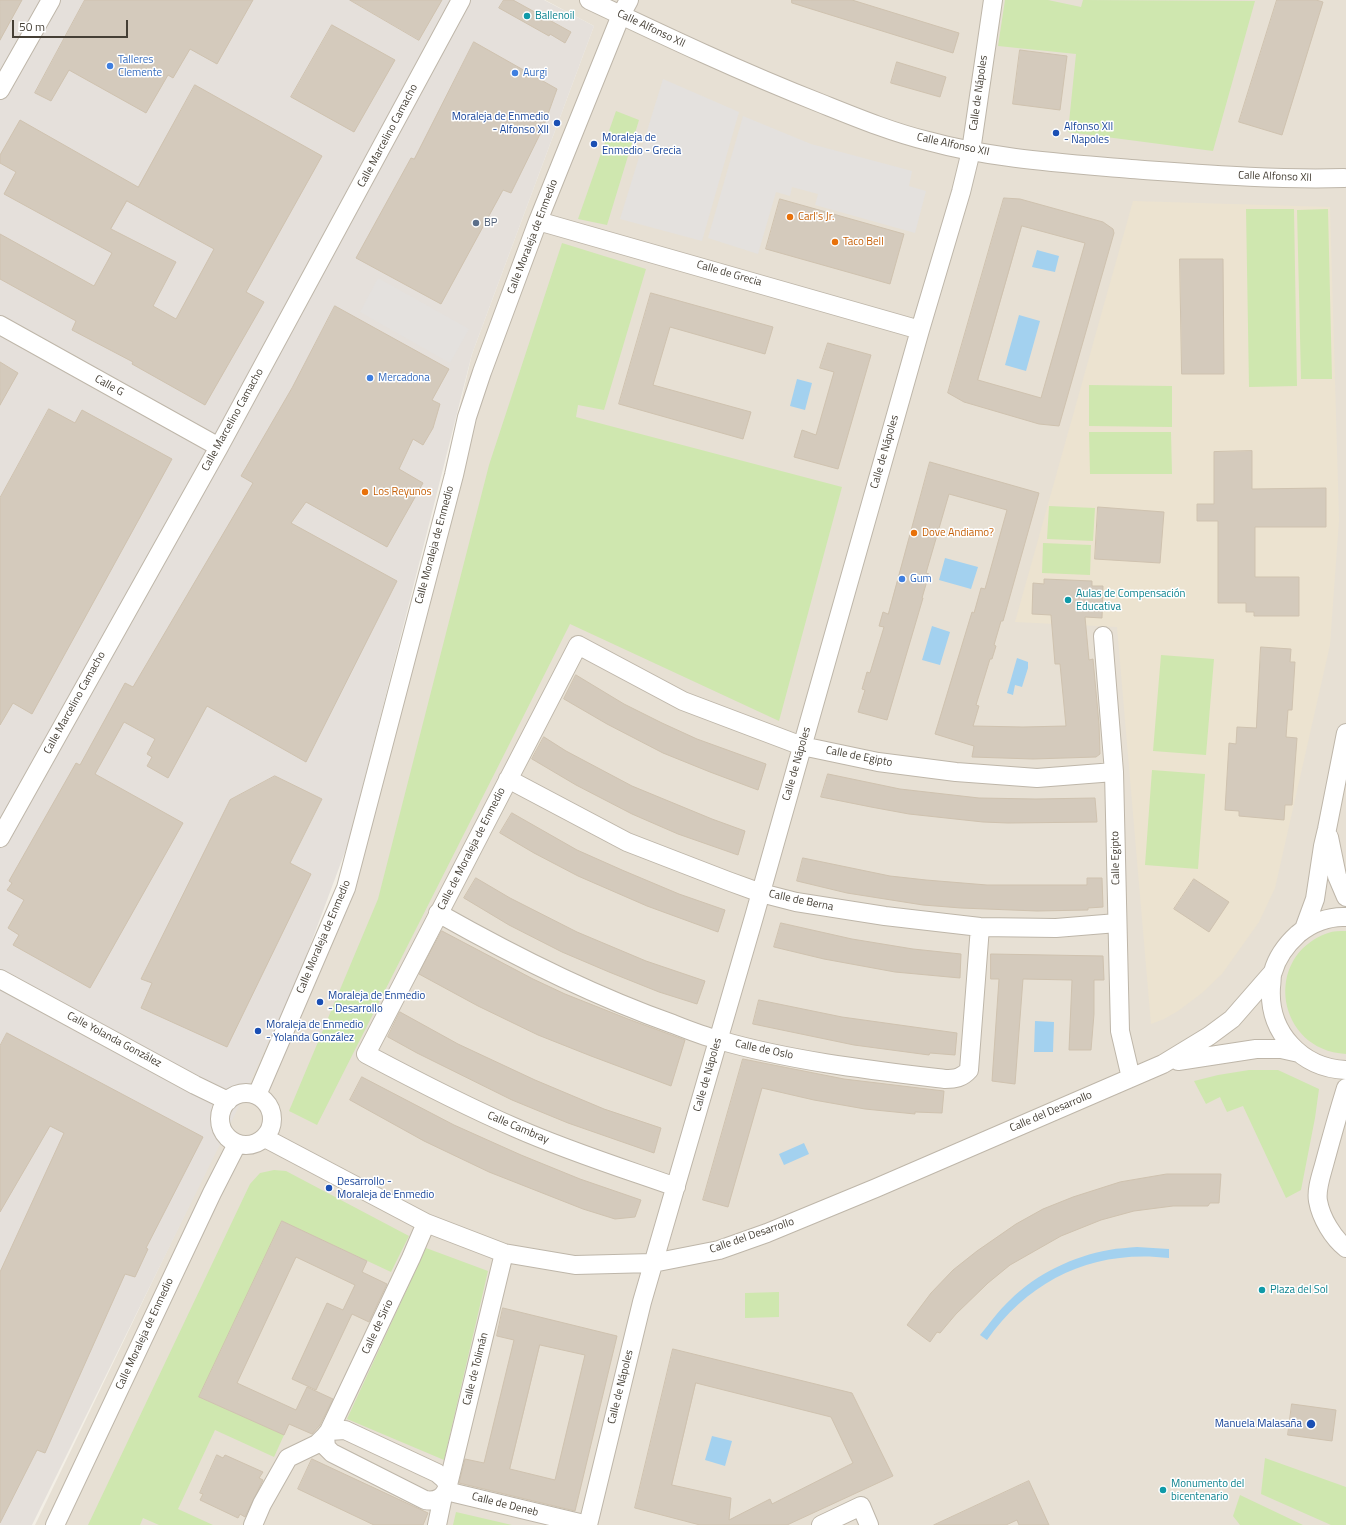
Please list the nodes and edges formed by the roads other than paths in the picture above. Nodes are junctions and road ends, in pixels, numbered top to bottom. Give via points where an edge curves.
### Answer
1 (51, 0) edge
2 (461, 0) edge
3 (589, 0) edge
4 (993, 0) edge
5 (625, 8) edge
6 (0, 90) edge
7 (971, 152) junction
8 (1345, 178) edge
9 (538, 221) junction
10 (0, 325) edge
11 (920, 330) junction
12 (219, 447) junction
13 (1103, 636) dead end
14 (578, 645) joint
15 (1346, 733) edge
16 (802, 746) junction
17 (1114, 772) junction
18 (508, 779) junction
19 (1327, 829) junction
20 (0, 838) edge
21 (761, 893) junction
22 (1346, 897) edge
23 (438, 913) junction
24 (1346, 917) edge
25 (1117, 923) junction
26 (980, 927) junction
27 (1304, 929) junction
28 (1272, 972) junction
29 (0, 979) edge
30 (718, 1040) junction
31 (1299, 1053) junction
32 (366, 1054) joint
33 (1163, 1064) junction
34 (1346, 1070) edge
35 (1131, 1078) junction
36 (1346, 1088) edge
37 (257, 1095) junction
38 (228, 1101) junction
39 (265, 1138) junction
40 (237, 1144) junction
41 (676, 1186) junction
42 (426, 1223) junction
43 (1346, 1248) edge
44 (504, 1253) junction
45 (653, 1263) junction
46 (327, 1433) junction
47 (446, 1491) junction
48 (55, 1525) edge
49 (253, 1525) edge
50 (437, 1525) edge
51 (588, 1525) edge
52 (821, 1525) edge
53 (870, 1525) edge

1 - 6 street
2 - 12 street, Calle Marcelino Camacho
3 - 5 street, Calle Alfonso XII
4 - 7 street, Calle de Nápoles
5 - 7 street, Calle Alfonso XII via 669,38 794,93 859,119 926,141
5 - 9 street, Calle Moraleja de Enmedio
7 - 8 street, Calle Alfonso XII via 1094,166 1212,175
7 - 11 street, Calle de Nápoles
9 - 11 street, Calle de Grecia
9 - 37 street, Calle Moraleja de Enmedio via 467,417 346,888
10 - 12 street, Calle G
11 - 16 street, Calle de Nápoles
12 - 20 street, Calle Marcelino Camacho
13 - 17 street, Calle Egipto
14 - 16 street, Calle de Egipto via 683,701
14 - 18 street, Calle de Moraleja de Enmedio
15 - 19 street
16 - 17 street, Calle de Egipto via 878,762 956,772 1037,778
16 - 21 street, Calle de Nápoles
17 - 25 street, Calle Egipto
18 - 21 street, Calle de Berna via 627,842
18 - 23 street, Calle de Moraleja de Enmedio
19 - 22 street via 1337,876
19 - 27 street via 1315,899
21 - 26 street, Calle de Berna via 796,902 884,916
21 - 30 street, Calle de Nápoles
23 - 30 street, Calle de Oslo via 503,950 570,982 639,1012
23 - 32 street, Calle de Moraleja de Enmedio
24 - 27 street via 1321,921
25 - 26 street, Calle de Berna via 1056,928
25 - 35 street, Calle Egipto via 1120,1031
26 - 30 street, Calle de Oslo via 970,1063 969,1070 964,1076 945,1079 848,1066
27 - 28 street via 1289,943
28 - 31 street via 1270,999 1275,1020 1284,1038
28 - 33 street, Calle del Desarrollo via 1232,1019
29 - 38 street, Calle Yolanda González
30 - 41 street, Calle de Nápoles
31 - 33 street, Calle del Desarrollo via 1256,1048
31 - 34 street via 1324,1066
32 - 41 street, Calle Cambray via 517,1129
33 - 35 street, Calle del Desarrollo
35 - 45 street, Calle del Desarrollo via 767,1233 719,1250
36 - 43 street via 1319,1182 1318,1201 1324,1220 1338,1243
37 - 38 street via 244,1093
37 - 39 street via 271,1109 273,1119 271,1129
38 - 40 street via 222,1110 222,1130
39 - 40 street via 252,1145
39 - 42 street, Calle del Desarrollo
40 - 48 street, Calle Moraleja de Enmedio
41 - 45 street, Calle de Nápoles
42 - 44 street, Calle del Desarrollo
42 - 46 street, Calle de Sirio
44 - 45 street, Calle del Desarrollo via 575,1265
44 - 47 street, Calle de Tolimán
45 - 51 street, Calle de Nápoles
46 - 47 street via 345,1430 437,1473 444,1479
46 - 47 street via 326,1447 332,1453 425,1500 432,1501
46 - 49 street, Calle de Sirio via 317,1444 288,1458
47 - 50 street, Calle de Tolimán
47 - 51 street, Calle de Deneb
52 - 53 street via 861,1506

